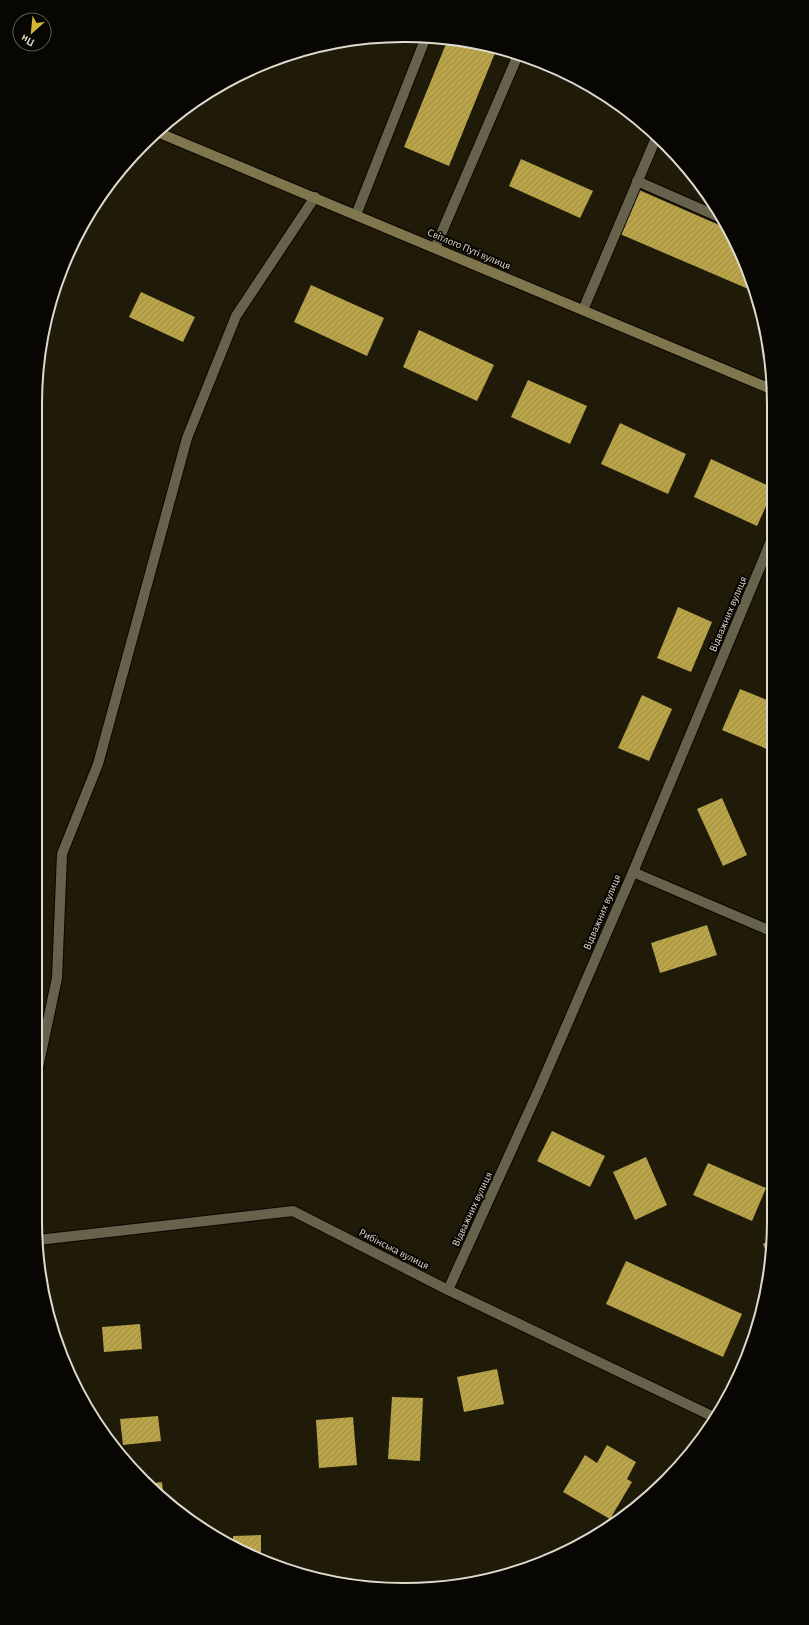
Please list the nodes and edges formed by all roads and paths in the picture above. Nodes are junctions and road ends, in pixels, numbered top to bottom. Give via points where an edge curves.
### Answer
1 (424, 43) edge
2 (516, 59) edge
3 (163, 134) edge
4 (654, 142) edge
5 (637, 181) junction
6 (315, 198) junction
7 (713, 214) edge
8 (356, 215) junction
9 (435, 248) junction
10 (583, 310) junction
11 (766, 387) edge
12 (767, 553) edge
13 (633, 872) junction
14 (767, 929) edge
15 (42, 1049) edge
16 (43, 1239) edge
17 (448, 1290) junction
18 (710, 1415) edge

1 - 8 street
2 - 9 street
3 - 6 main road, Світлого Путі вулиця
4 - 5 street
5 - 7 street
5 - 10 street
6 - 8 main road, Світлого Путі вулиця
6 - 15 street via 236,316 187,438 98,764 62,854 57,978
8 - 9 main road, Світлого Путі вулиця
9 - 10 main road, Світлого Путі вулиця
10 - 11 main road, Світлого Путі вулиця
12 - 13 street, Відважних вулиця
13 - 14 street
13 - 17 street, Відважних вулиця
16 - 17 street, Рибінська вулиця via 293,1211
17 - 18 street, Рибінська вулиця

